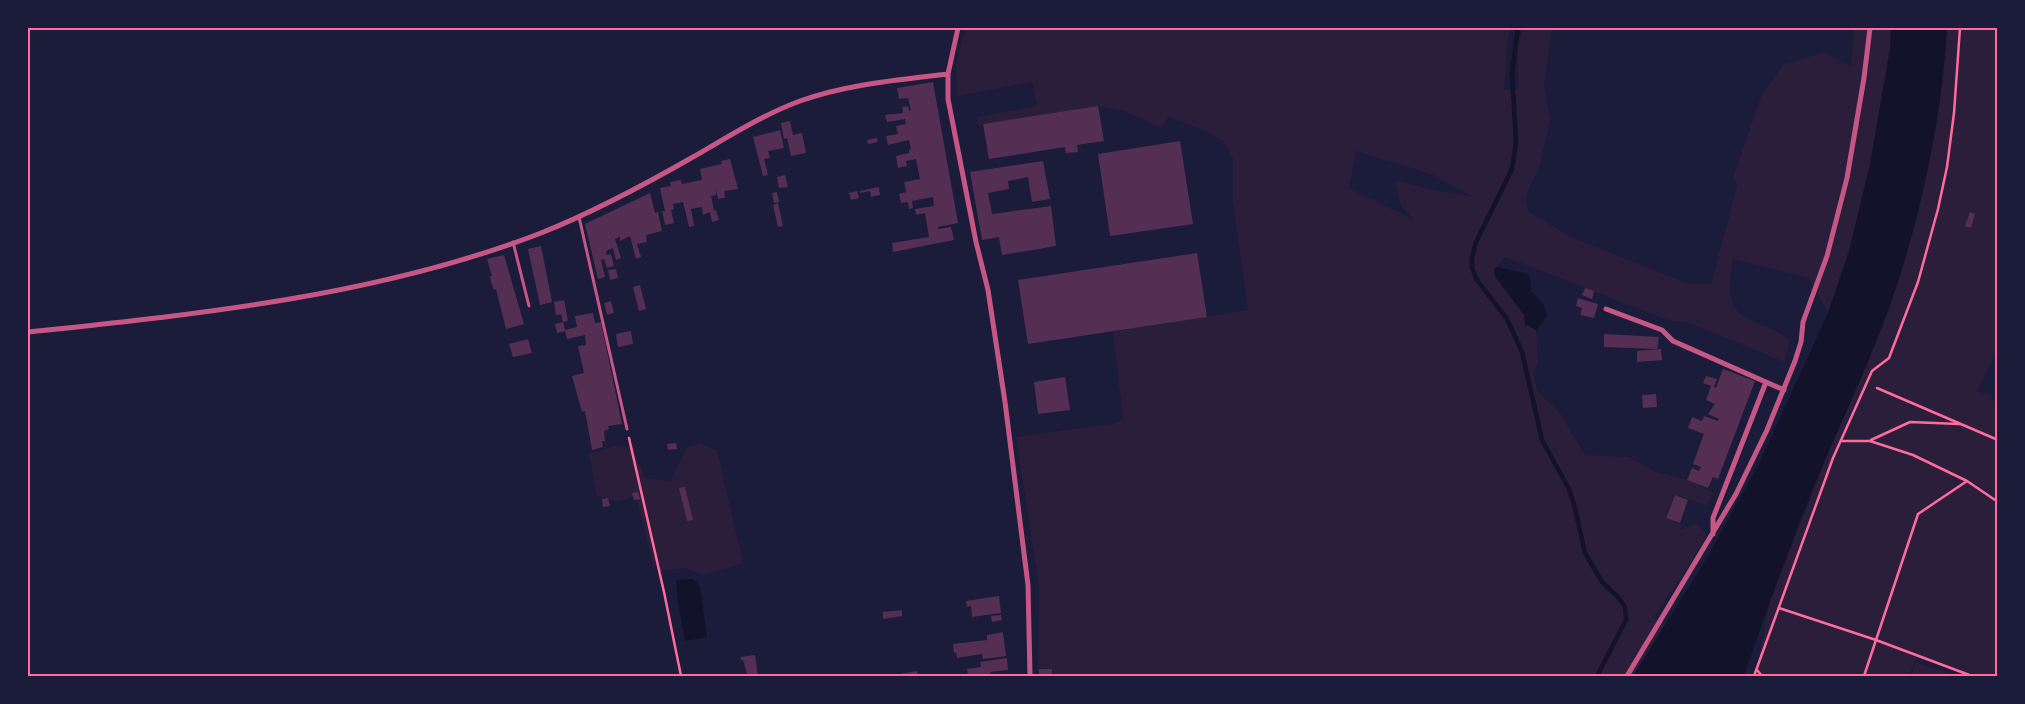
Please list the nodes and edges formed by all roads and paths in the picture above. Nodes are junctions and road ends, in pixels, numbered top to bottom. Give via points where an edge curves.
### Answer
1 (958, 28) edge
2 (1870, 28) edge
3 (1960, 28) edge
4 (948, 74) junction
5 (578, 216) junction
6 (513, 242) junction
7 (529, 306) dead end
8 (1606, 309) dead end
9 (28, 332) edge
10 (1766, 382) junction
11 (1877, 388) dead end
12 (1784, 390) junction
13 (1962, 424) junction
14 (627, 429) joint
15 (1998, 440) edge
16 (1841, 441) junction
17 (1870, 441) junction
18 (1967, 481) junction
19 (1998, 502) edge
20 (1713, 534) junction
21 (1779, 608) junction
22 (1876, 640) junction
23 (1757, 670) junction
24 (681, 676) edge
25 (1030, 676) edge
26 (1627, 676) edge
27 (1754, 676) edge
28 (1762, 676) edge
29 (1864, 676) edge
30 (1972, 676) edge

1 - 4 street
2 - 12 street via 1847,178 1827,256 1803,322 1801,342
3 - 16 path via 1954,113 1946,167 1918,282 1889,358 1872,371
4 - 5 street via 858,87 803,100 747,125 629,192
4 - 25 street via 948,99 988,290 1005,402 1028,585
5 - 6 street
5 - 14 lane
6 - 7 lane
6 - 9 street via 417,272 303,296 185,315
8 - 10 street via 1662,330 1673,341
10 - 12 street
10 - 20 street via 1713,518
11 - 13 path
12 - 20 street via 1736,494
13 - 15 path
13 - 17 path via 1910,422
14 - 24 path
16 - 17 path
16 - 21 path
17 - 18 path via 1913,455
18 - 19 path
18 - 22 path via 1918,514
20 - 26 street
21 - 22 path
21 - 23 path
22 - 29 path
22 - 30 path
23 - 27 path
23 - 28 path

